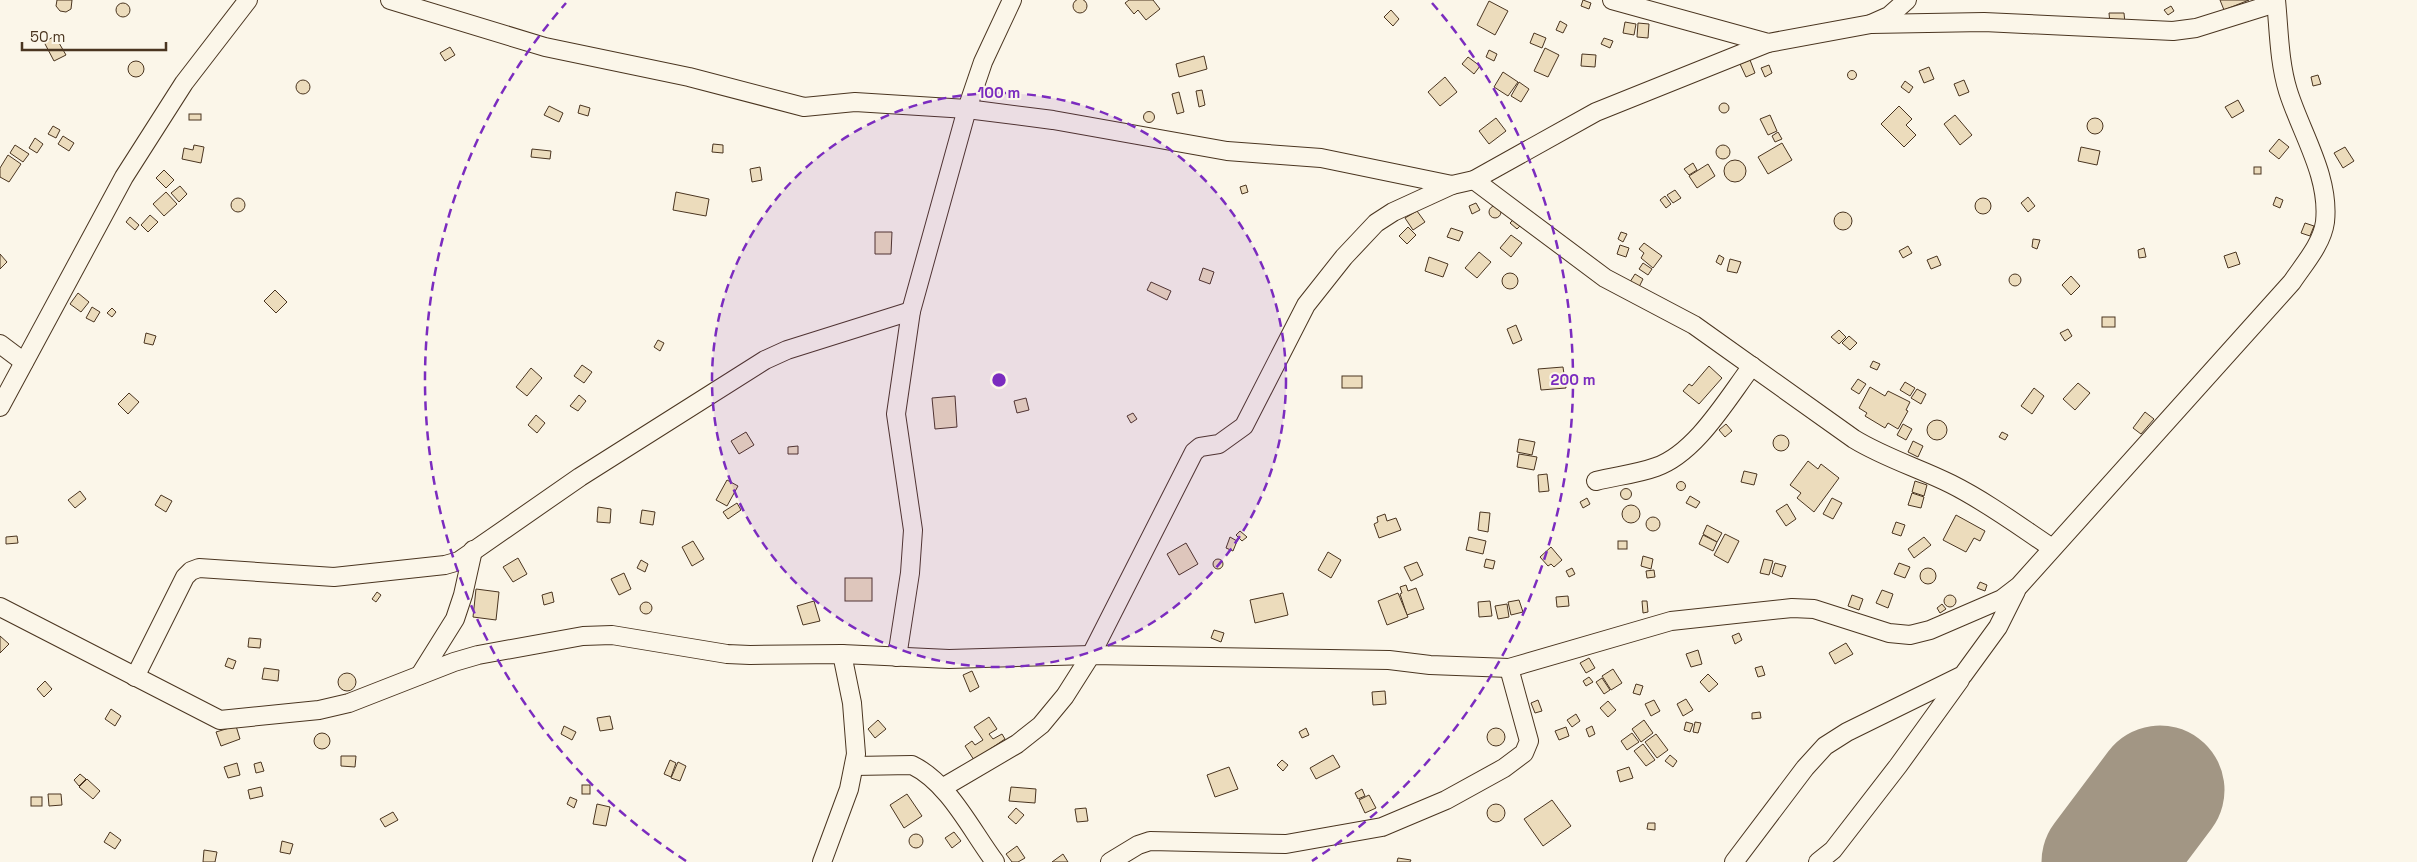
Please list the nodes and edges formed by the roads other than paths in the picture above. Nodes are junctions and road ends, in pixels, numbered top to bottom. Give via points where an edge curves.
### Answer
1 (248, 0) edge
2 (390, 0) edge
3 (1012, 0) edge
4 (1612, 0) edge
5 (1907, 0) edge
6 (2276, 2) edge
7 (1871, 24) junction
8 (1768, 44) junction
9 (967, 109) junction
10 (1474, 180) junction
11 (1452, 185) junction
12 (911, 311) junction
13 (0, 344) edge
14 (24, 362) junction
15 (1752, 366) junction
16 (0, 407) edge
17 (1596, 480) dead end
18 (2052, 548) junction
19 (473, 550) junction
20 (2019, 586) junction
21 (0, 606) edge
22 (842, 654) junction
23 (1091, 655) junction
24 (897, 657) junction
25 (1509, 668) junction
26 (420, 675) junction
27 (1963, 675) junction
28 (134, 677) junction
29 (854, 766) junction
30 (942, 788) junction
31 (822, 862) edge
32 (994, 862) edge
33 (1110, 862) edge
34 (1734, 862) edge
35 (1818, 862) edge

1 - 14 street via 192,70 129,170
2 - 9 street via 545,47 689,77 804,107 855,102
3 - 9 street
4 - 8 street
5 - 7 street via 1889,16
6 - 7 street via 2196,28 2173,32 1984,22
6 - 18 street via 2288,89 2320,174 2325,223 2313,250 2292,282
7 - 8 street
8 - 10 street via 1596,112
9 - 11 street via 1053,120 1227,151 1321,158
9 - 12 street
10 - 11 street
10 - 15 street via 1605,278 1694,325
11 - 23 street via 1393,212 1376,224 1344,257 1306,305 1244,426 1220,444 1200,447 1194,452
12 - 19 street via 765,360 580,477
12 - 24 street via 896,414 913,530
13 - 14 street
14 - 16 street
15 - 17 street via 1690,445 1676,457 1656,468
15 - 18 street via 1854,439 1977,498
18 - 20 street
19 - 26 street via 464,595 455,619
19 - 28 street via 459,561 445,565 362,576 199,568 185,577
20 - 25 street via 2002,599 1930,630 1910,635 1889,633 1814,609 1792,608 1671,621
20 - 27 street via 1998,627
21 - 28 street
22 - 24 street
22 - 26 street via 727,654 612,635 583,636 478,655
22 - 29 street via 852,703
23 - 24 street via 949,659
23 - 25 street via 1390,660
23 - 30 street via 1065,696 1041,725 1017,744
25 - 33 street via 1528,746 1504,768 1446,800 1382,827 1286,844 1150,841
26 - 28 street via 349,704 220,720
27 - 34 street via 1825,746
27 - 35 street via 1833,850
29 - 30 street via 912,765
29 - 31 street via 850,789
30 - 32 street

